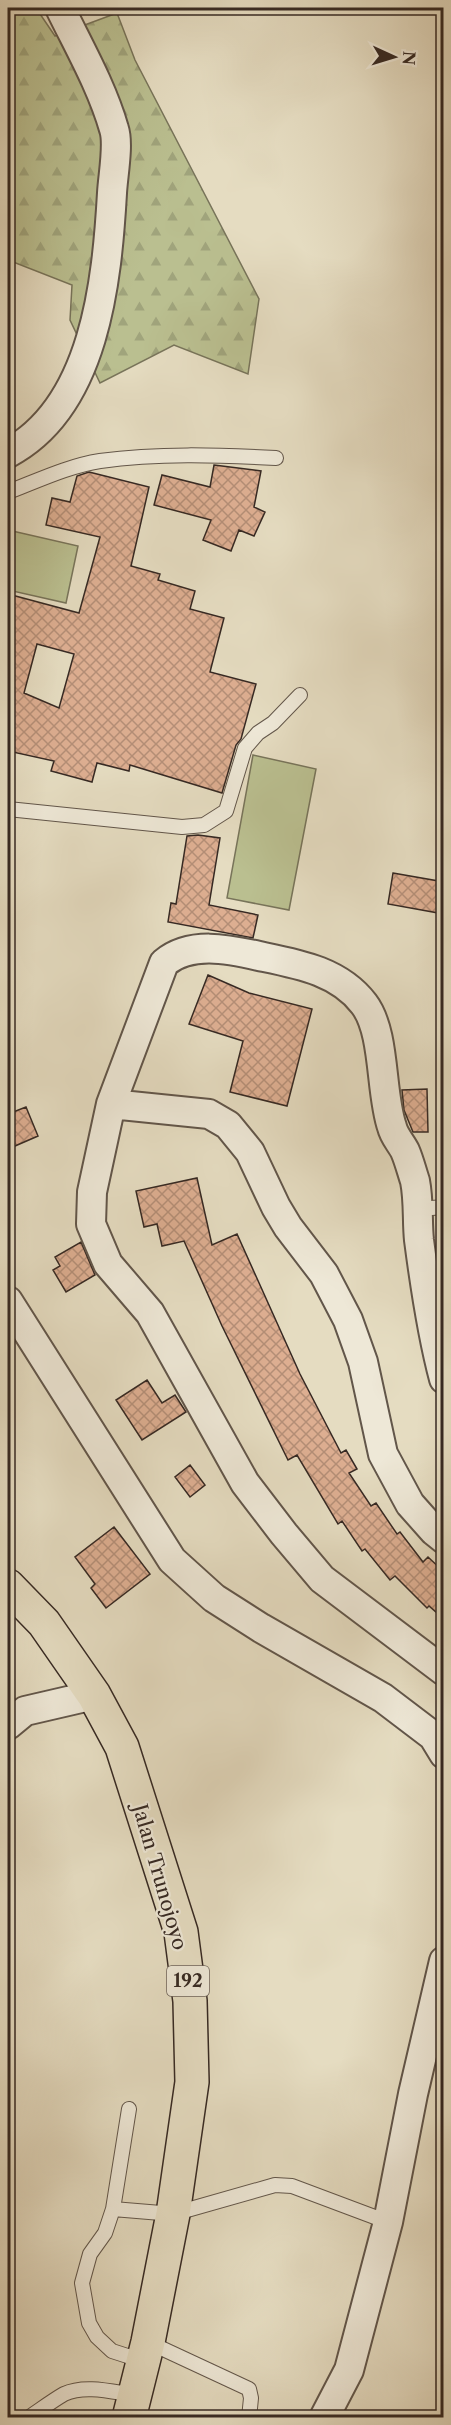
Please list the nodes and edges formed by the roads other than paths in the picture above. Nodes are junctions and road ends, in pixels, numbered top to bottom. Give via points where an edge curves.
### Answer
1 (60, 8) edge
2 (8, 453) edge
3 (276, 458) dead end
4 (8, 492) edge
5 (300, 695) dead end
6 (8, 809) edge
7 (111, 1104) junction
8 (431, 1208) edge
9 (8, 1301) edge
10 (444, 1379) edge
11 (444, 1539) edge
12 (8, 1586) edge
13 (444, 1671) edge
14 (94, 1695) junction
15 (8, 1725) edge
16 (444, 1754) edge
17 (444, 1961) edge
18 (129, 2109) dead end
19 (113, 2209) junction
20 (173, 2214) junction
21 (388, 2222) junction
22 (146, 2351) junction
23 (132, 2406) edge
24 (28, 2418) edge
25 (249, 2418) edge
26 (324, 2418) edge

1 - 2 street via 115,131 111,217 88,351 68,396 37,433
3 - 4 lane via 217,455 98,461
5 - 6 lane via 245,748 226,811 204,825 182,827
7 - 8 street via 164,963 172,956 197,948 236,951 332,975 366,1006 374,1023 392,1128
7 - 11 street via 209,1114 228,1125 250,1152 276,1207 324,1274 348,1320 363,1362 382,1454 410,1504
7 - 13 street via 92,1192 91,1224 108,1264 150,1313 245,1483 284,1534 322,1578
8 - 10 street via 419,1237 436,1351
9 - 16 street via 172,1560 214,1598 383,1698 433,1736
12 - 14 main road, Jalan Trunojoyo / 192 via 44,1623
14 - 15 street via 25,1711
14 - 20 main road, Jalan Trunojoyo / 192 via 122,1748 181,1932 190,2001 192,2082
17 - 21 street
18 - 19 lane
19 - 20 lane
19 - 22 lane via 105,2233 90,2254 82,2283 89,2323 112,2351
20 - 21 lane via 275,2185 292,2186
20 - 22 main road, Jalan Trunojoyo / 192
21 - 26 street via 349,2370
22 - 23 main road, Jalan Trunojoyo / 192
22 - 25 lane via 249,2389
23 - 24 lane via 99,2390 78,2390

